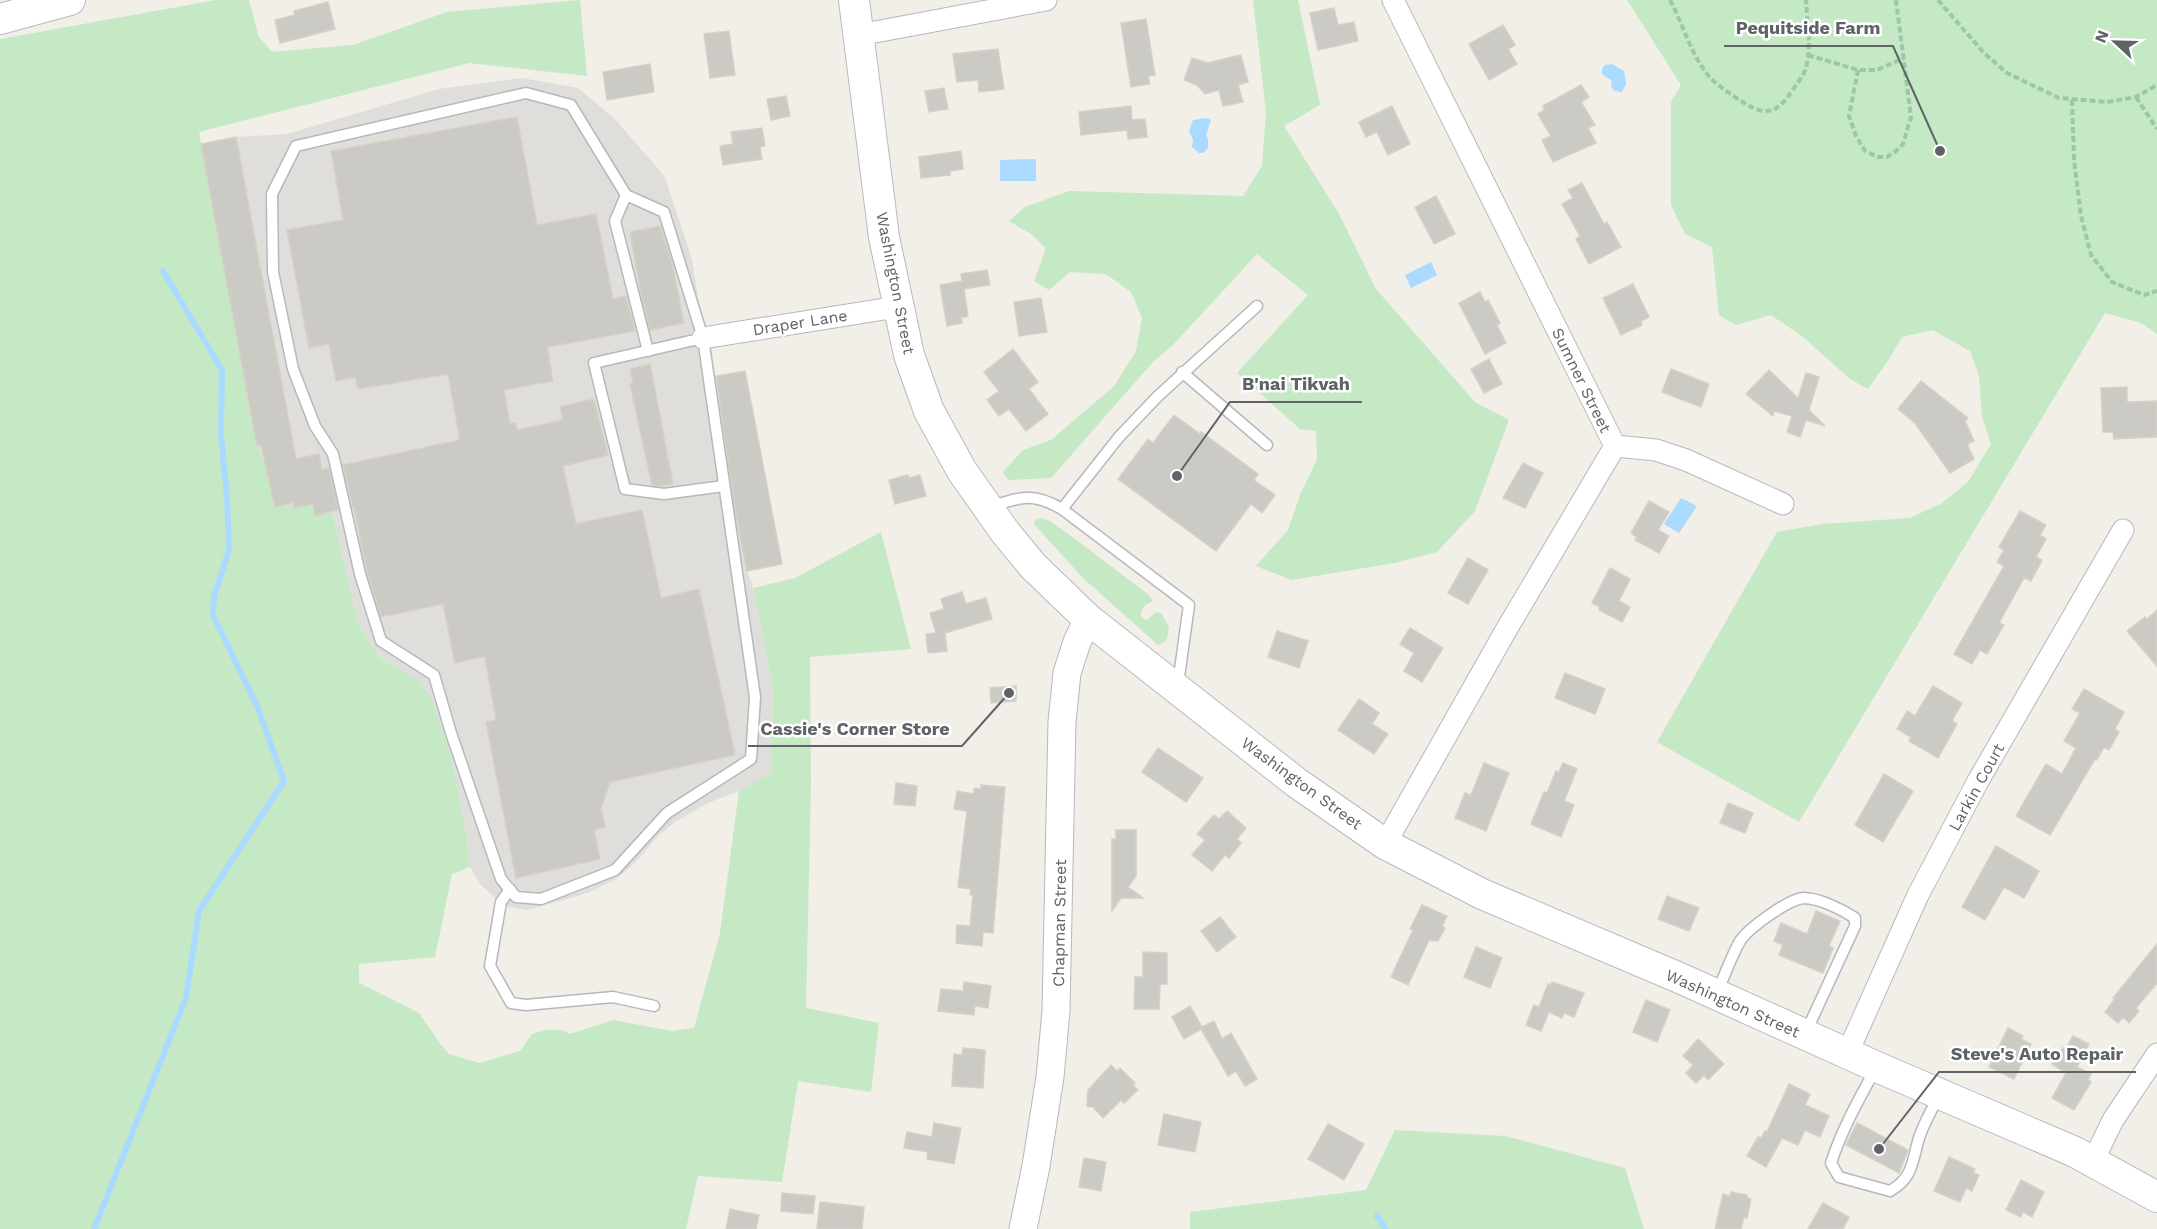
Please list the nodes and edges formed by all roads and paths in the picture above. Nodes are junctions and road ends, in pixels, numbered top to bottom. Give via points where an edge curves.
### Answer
1 (69, 0) edge
2 (854, 0) edge
3 (1046, 0) edge
4 (1393, 0) edge
5 (1670, 0) edge
6 (1806, 0) edge
7 (1896, 0) edge
8 (1938, 0) edge
9 (0, 20) edge
10 (859, 35) junction
11 (1808, 55) junction
12 (1904, 58) junction
13 (1858, 70) junction
14 (2157, 85) edge
15 (2136, 97) junction
16 (2072, 100) junction
17 (2157, 129) edge
18 (626, 195) junction
19 (2157, 291) edge
20 (1257, 306) dead end
21 (897, 307) junction
22 (704, 338) junction
23 (648, 351) junction
24 (1182, 372) junction
25 (1267, 445) dead end
26 (1615, 446) junction
27 (724, 486) junction
28 (1784, 504) dead end
29 (988, 508) junction
30 (1062, 508) junction
31 (2123, 530) dead end
32 (1088, 619) junction
33 (1177, 689) junction
34 (1385, 844) junction
35 (510, 889) junction
36 (1715, 994) junction
37 (654, 1006) dead end
38 (1804, 1035) junction
39 (1847, 1054) junction
40 (2157, 1054) edge
41 (1876, 1067) junction
42 (1940, 1095) junction
43 (2093, 1161) junction
44 (2157, 1197) edge
45 (1023, 1229) edge

1 - 9 main road
2 - 10 main road, Washington Street
3 - 10 street
4 - 26 street, Sumner Street
5 - 11 path via 1708,75 1750,107 1772,110 1784,103 1805,70
6 - 11 path
7 - 12 path
8 - 16 path via 2007,73
10 - 21 main road, Washington Street via 884,237
11 - 13 path
12 - 13 path via 1877,70
12 - 13 path via 1911,117 1903,144 1887,157 1865,151 1849,116
14 - 15 path
15 - 16 path via 2107,102
15 - 17 path
16 - 19 path via 2080,216 2091,255 2112,282 2144,295
18 - 22 lane via 664,212
18 - 23 lane via 615,221
18 - 35 lane via 571,105 526,93 296,146 272,194 273,272 292,369 315,426 333,454 360,574 381,641 434,675 501,879
20 - 24 lane
21 - 22 street, Draper Lane
21 - 29 main road, Washington Street via 929,411
22 - 23 lane
22 - 27 lane
23 - 27 lane via 594,363 625,489 664,494
24 - 25 lane
24 - 30 lane via 1119,437
26 - 28 street via 1656,450 1686,460
26 - 34 street, Sumner Street
27 - 35 lane via 755,698 751,759 666,813 615,870 541,898 516,897
29 - 30 lane via 1025,498 1045,499
29 - 32 main road, Washington Street via 1033,566
30 - 33 lane via 1189,605
31 - 39 street, Larkin Court via 1972,791 1918,895
32 - 33 main road, Washington Street
32 - 45 street, Chapman Street via 1066,683 1056,1011 1050,1077
33 - 34 main road, Washington Street via 1297,783
34 - 36 main road, Washington Street via 1482,894
35 - 37 lane via 501,902 490,966 512,1004 613,997
36 - 38 main road, Washington Street
36 - 38 lane via 1741,940 1759,921 1804,898 1839,907 1855,918 1855,926
38 - 39 main road, Washington Street
39 - 41 main road, Washington Street
40 - 43 street via 2113,1120
41 - 42 main road, Washington Street
41 - 42 lane via 1837,1144 1831,1163 1839,1177 1890,1191 1900,1185 1912,1167 1919,1137
42 - 43 main road, Washington Street
43 - 44 main road, Washington Street

